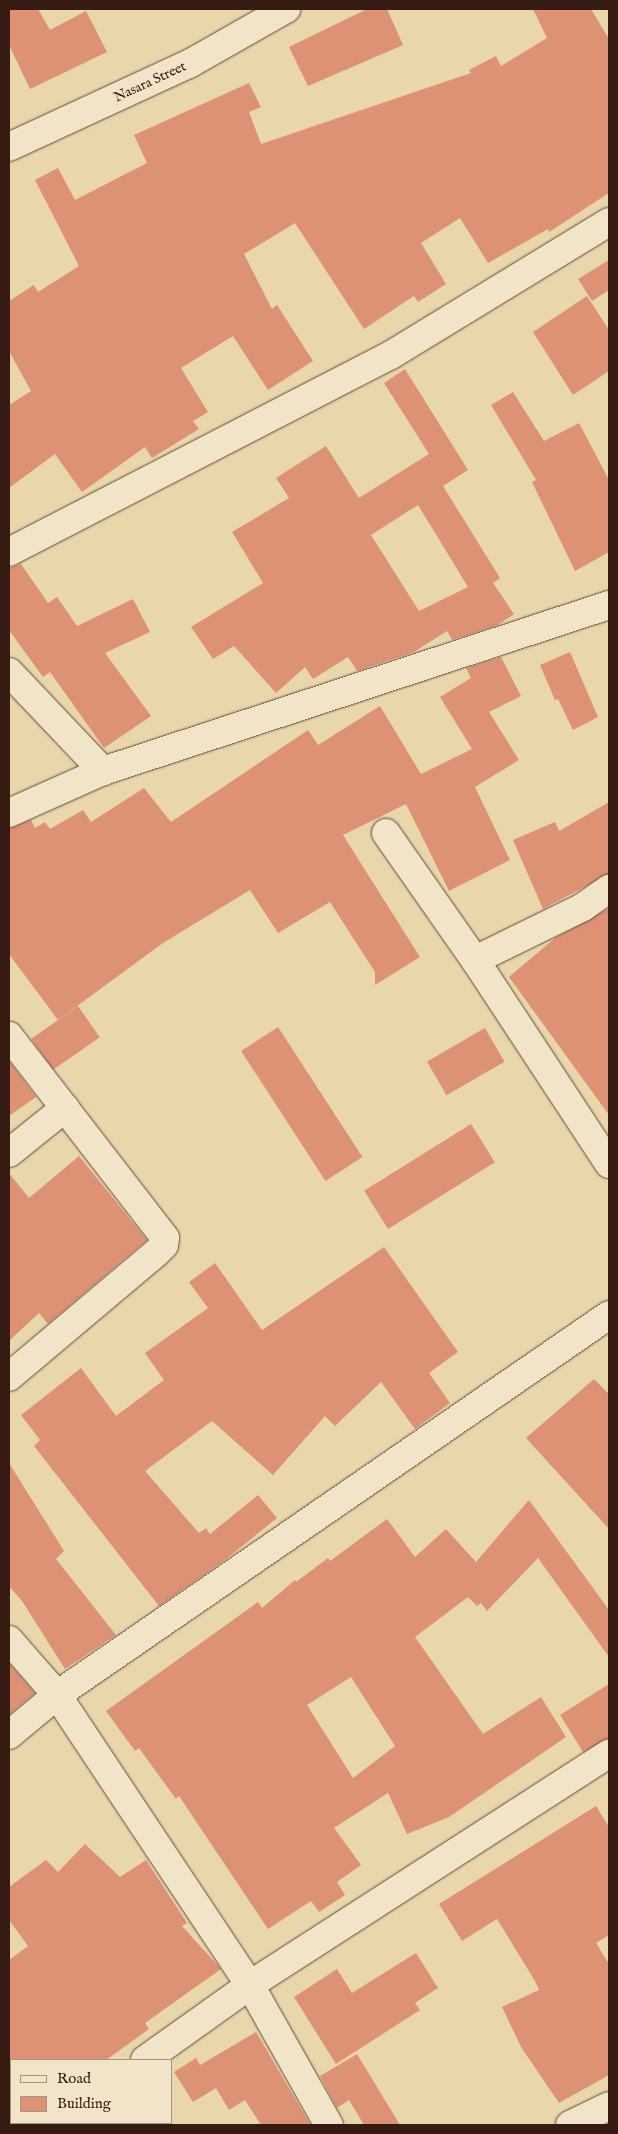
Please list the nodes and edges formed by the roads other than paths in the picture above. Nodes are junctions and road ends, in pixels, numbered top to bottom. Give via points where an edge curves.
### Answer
1 (286, 9) edge
2 (9, 147) edge
3 (609, 222) edge
4 (9, 552) edge
5 (609, 605) edge
6 (9, 672) edge
7 (103, 771) junction
8 (9, 813) edge
9 (386, 833) dead end
10 (609, 890) edge
11 (476, 960) junction
12 (9, 1036) edge
13 (65, 1108) junction
14 (9, 1153) edge
15 (609, 1164) edge
16 (609, 1315) edge
17 (9, 1377) edge
18 (9, 1640) edge
19 (57, 1695) junction
20 (9, 1735) edge
21 (609, 1754) edge
22 (250, 1985) junction
23 (146, 2059) edge
24 (609, 2106) edge
25 (329, 2125) edge
26 (570, 2125) edge

1 - 2 street, Nasara Street via 189,64
3 - 4 street via 391,355
5 - 7 street
6 - 7 street
7 - 8 street
9 - 11 street
10 - 11 street via 583,907
11 - 15 street
12 - 13 street
13 - 14 street
13 - 17 street via 162,1230 164,1245
16 - 19 street
18 - 19 street
19 - 20 street
19 - 22 street
21 - 22 street
22 - 23 street
22 - 25 street
24 - 26 street

